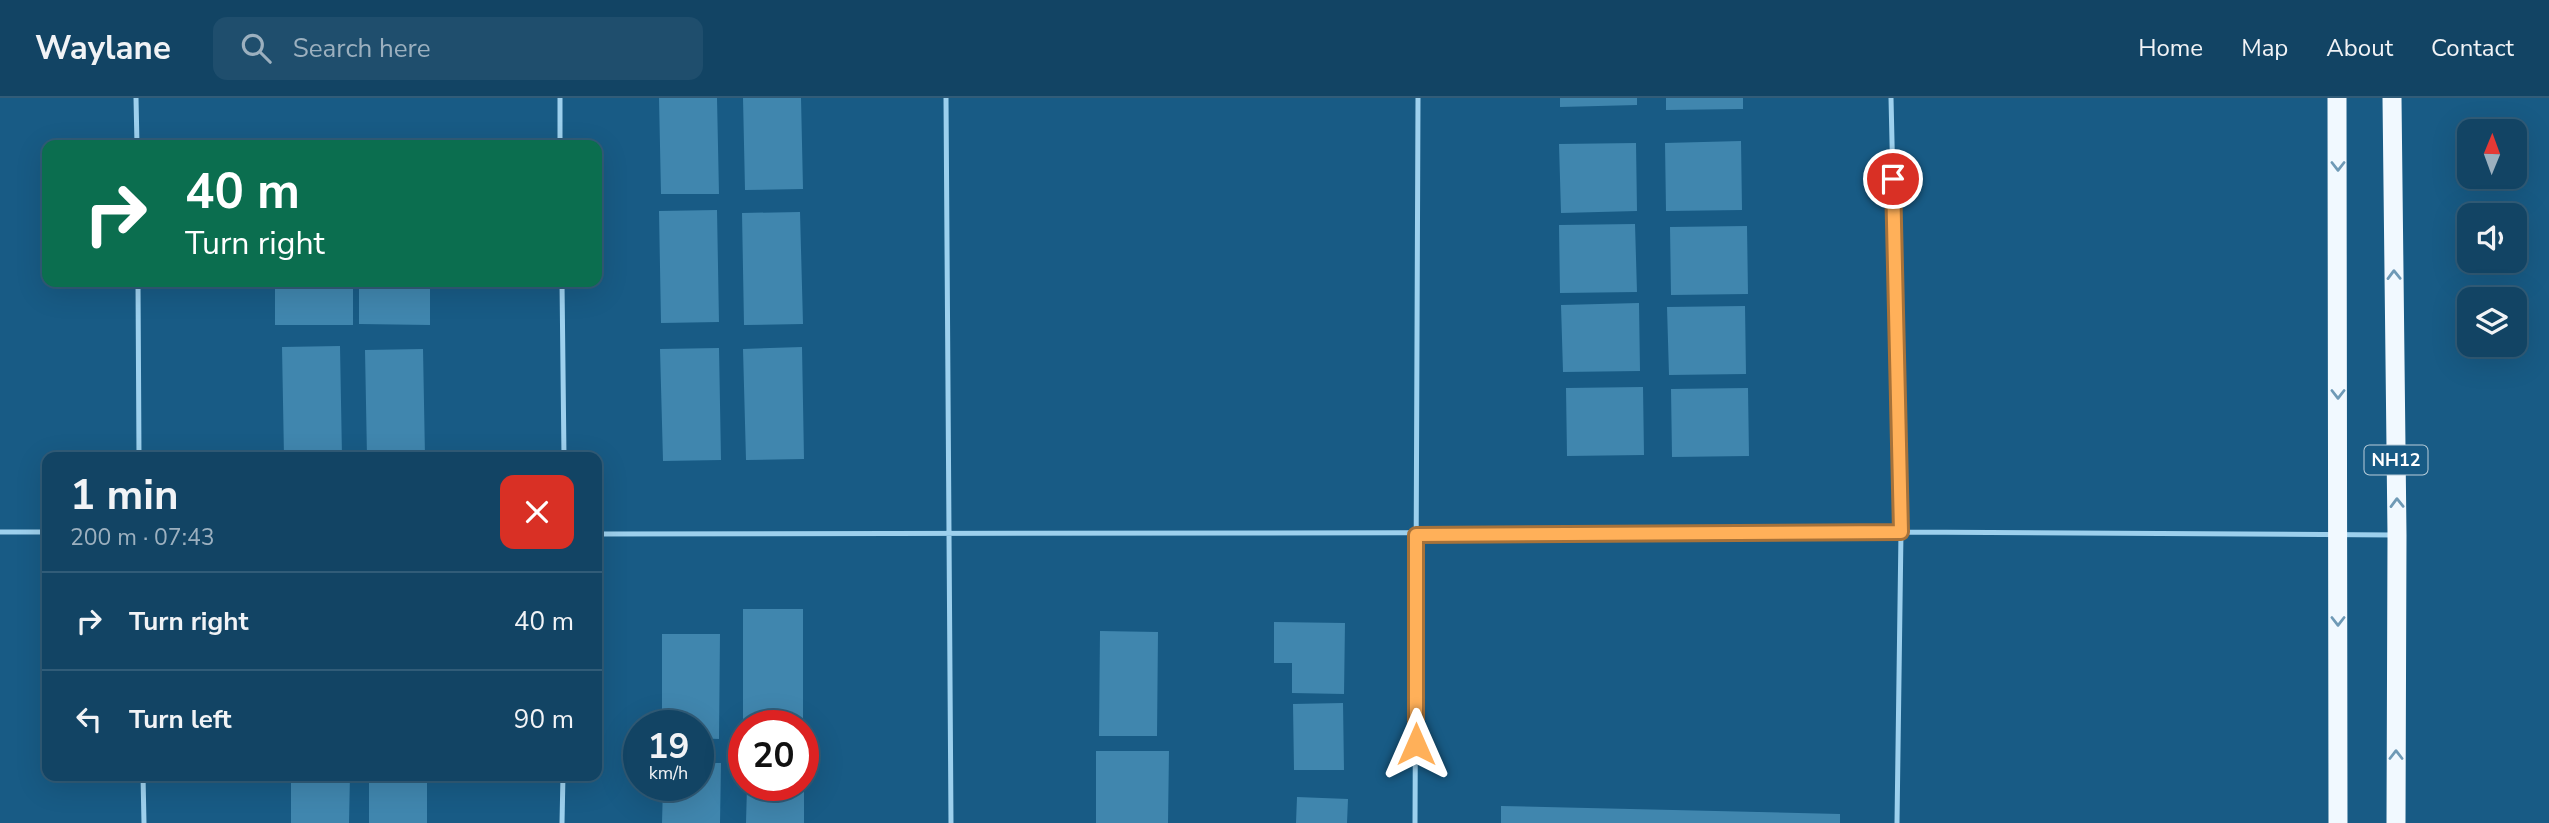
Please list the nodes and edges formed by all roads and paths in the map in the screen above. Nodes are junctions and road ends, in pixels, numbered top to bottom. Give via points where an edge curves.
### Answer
1 (136, 98) edge
2 (560, 98) edge
3 (946, 98) edge
4 (1418, 98) edge
5 (1891, 98) edge
6 (2337, 98) edge
7 (2392, 98) edge
8 (137, 140) edge
9 (560, 140) edge
10 (138, 287) edge
11 (562, 287) edge
12 (139, 452) edge
13 (564, 452) edge
14 (42, 531) edge
15 (0, 532) edge
16 (1901, 532) junction
17 (602, 534) edge
18 (948, 534) junction
19 (1416, 535) junction
20 (2339, 535) junction
21 (2397, 535) junction
22 (144, 781) edge
23 (563, 781) edge
24 (144, 823) edge
25 (562, 823) edge
26 (951, 823) edge
27 (1415, 823) edge
28 (1897, 823) edge
29 (2337, 823) edge
30 (2396, 823) edge

1 - 8 lane
2 - 9 lane
3 - 18 lane
4 - 19 lane
5 - 16 lane
6 -> 20 highway, NH12
21 -> 7 highway, NH12
10 - 12 lane
11 - 13 lane
14 - 15 lane
16 - 19 lane
16 - 20 lane
16 - 28 lane
17 - 18 lane
18 - 19 lane
18 - 26 lane
19 - 27 lane
20 - 21 lane
20 -> 29 highway, NH12
30 -> 21 highway, NH12
22 - 24 lane
23 - 25 lane

